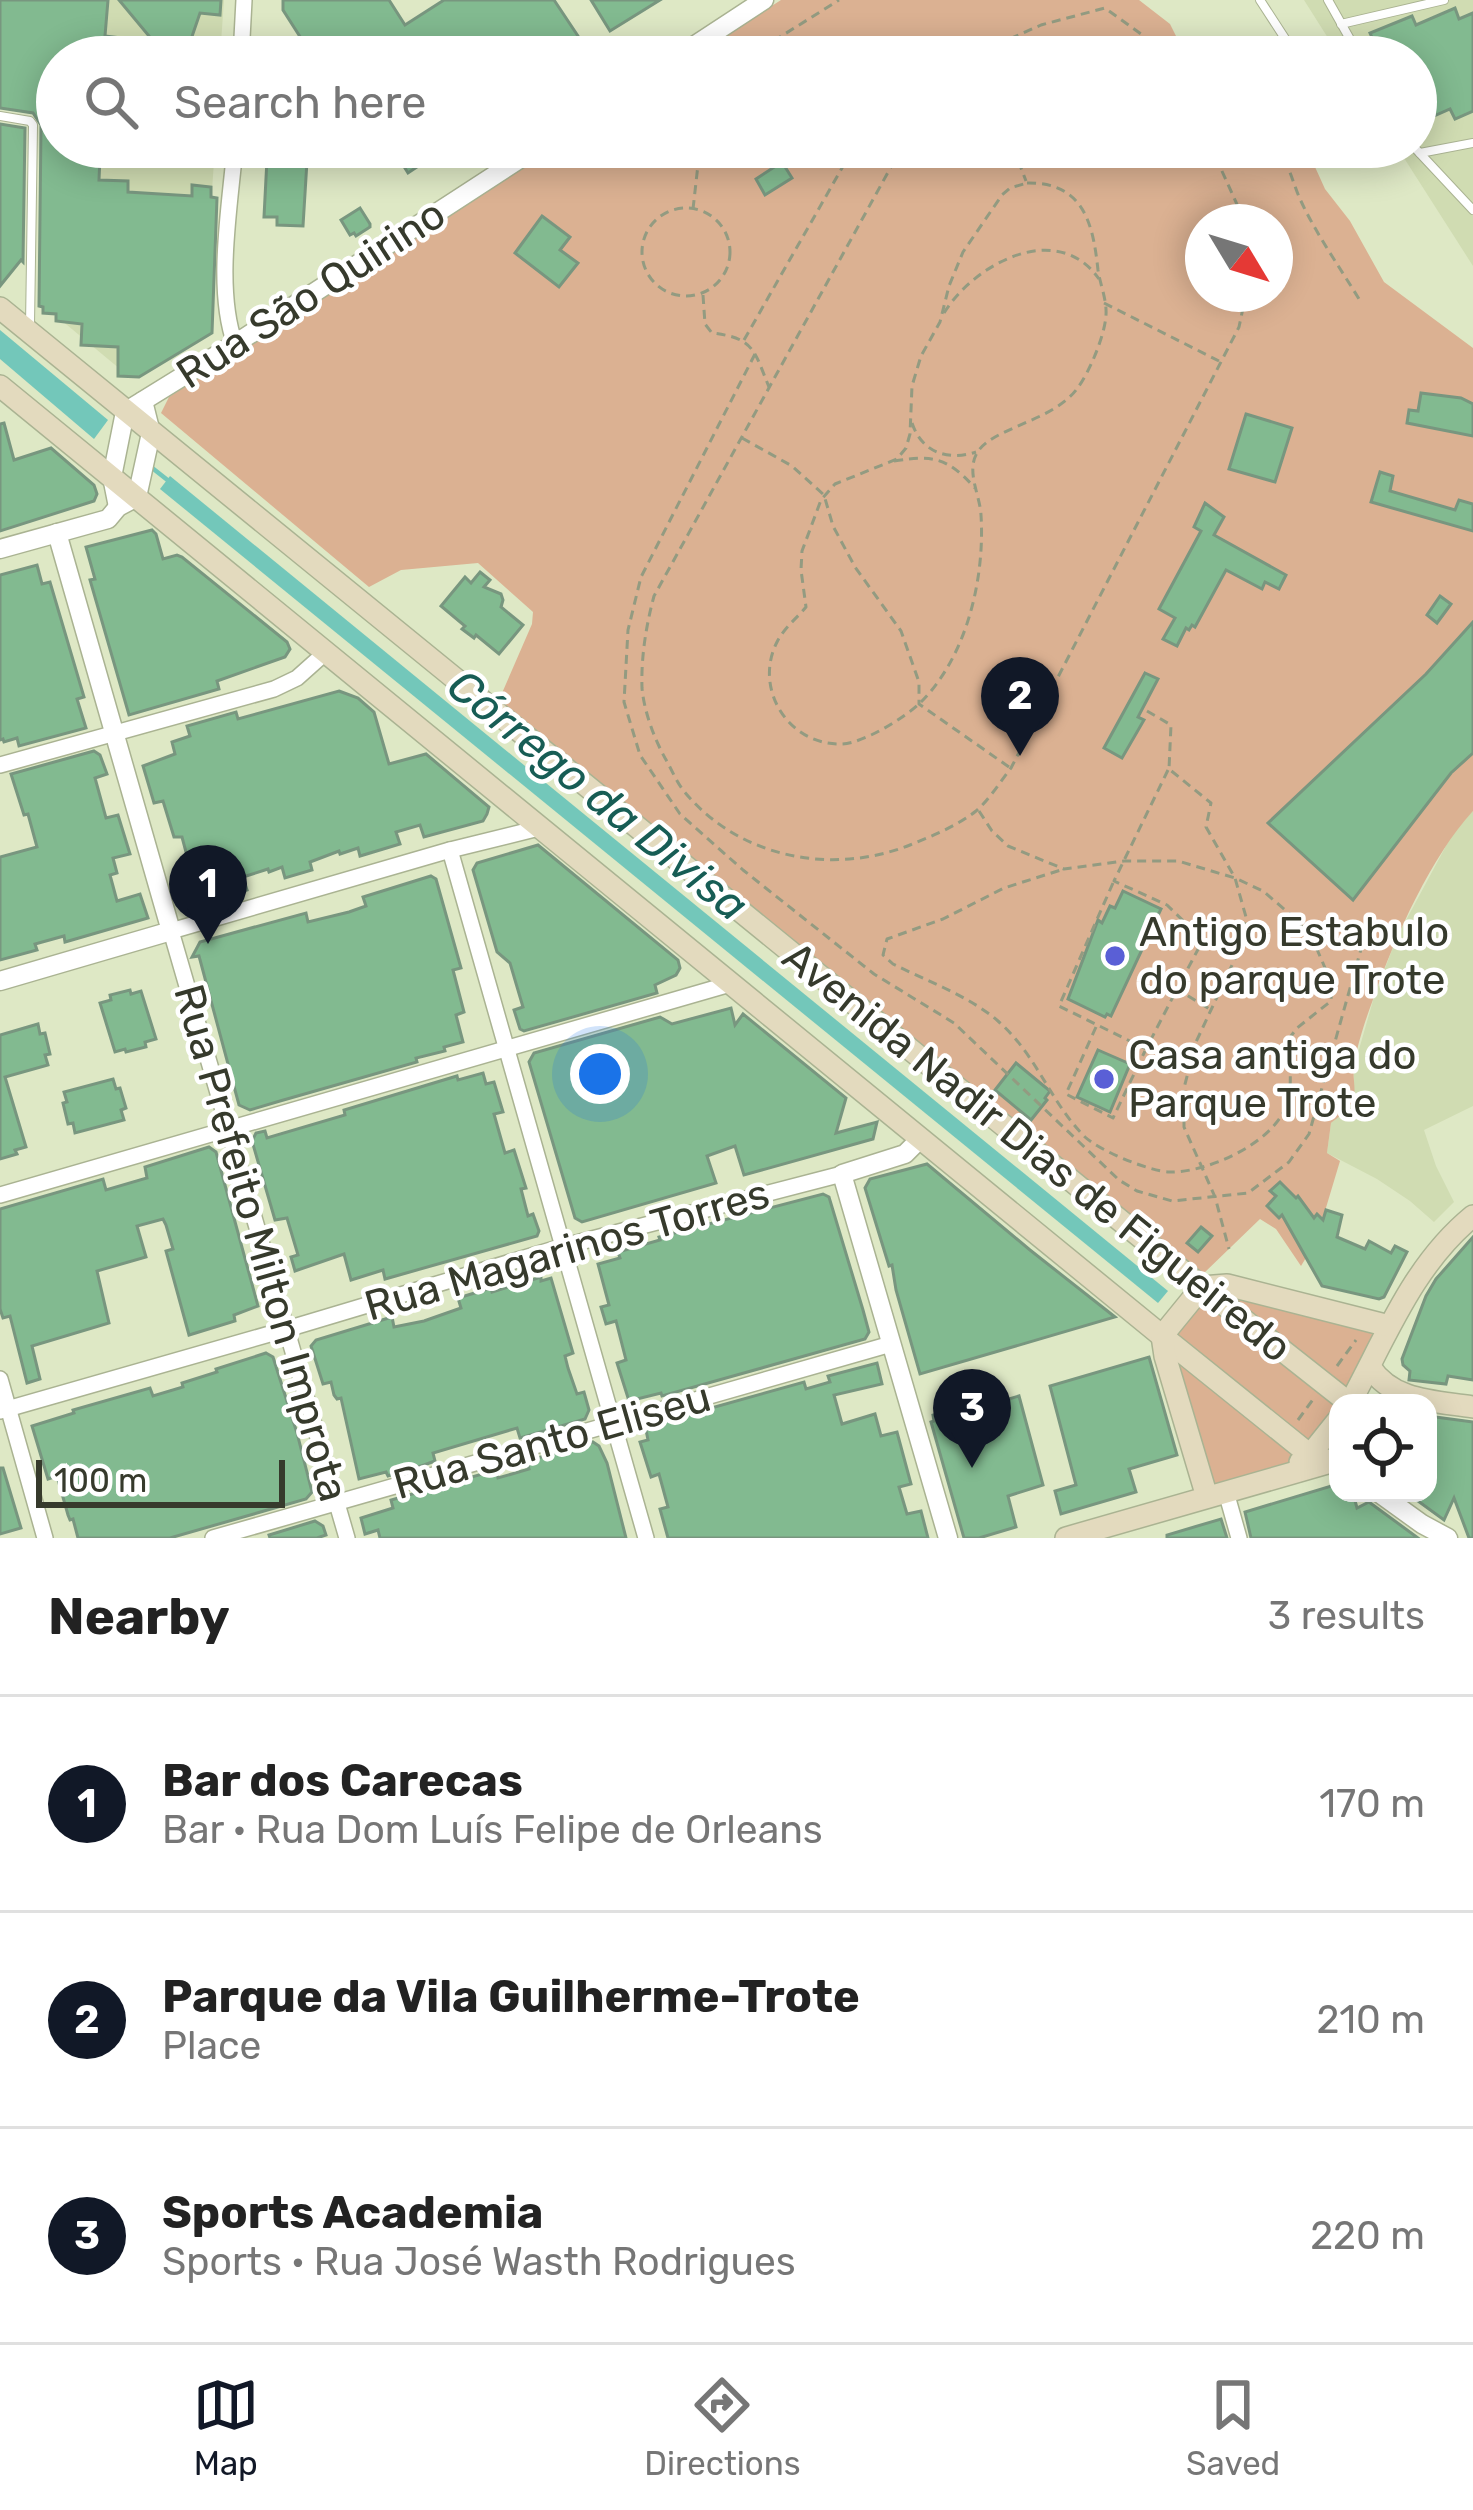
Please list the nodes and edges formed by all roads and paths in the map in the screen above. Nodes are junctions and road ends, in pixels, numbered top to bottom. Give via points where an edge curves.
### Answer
1 (244, 0) edge
2 (764, 0) edge
3 (839, 0) edge
4 (1095, 0) edge
5 (1260, 0) edge
6 (1328, 0) edge
7 (1444, 0) edge
8 (1105, 8) junction
9 (1341, 24) junction
10 (242, 36) edge
11 (709, 36) edge
12 (782, 36) edge
13 (1017, 36) edge
14 (1144, 36) edge
15 (1283, 36) edge
16 (1348, 36) edge
17 (0, 116) edge
18 (1473, 142) edge
19 (1437, 147) edge
20 (233, 168) edge
21 (506, 168) edge
22 (698, 168) edge
23 (842, 168) edge
24 (890, 168) edge
25 (1021, 168) edge
26 (1220, 168) edge
27 (1288, 168) edge
28 (1433, 168) edge
29 (1027, 182) junction
30 (1237, 204) edge
31 (693, 209) junction
32 (1473, 210) edge
33 (1097, 254) junction
34 (1075, 255) junction
35 (1100, 280) junction
36 (703, 293) junction
37 (1359, 299) dead end
38 (1104, 303) junction
39 (0, 308) edge
40 (1242, 312) edge
41 (940, 322) junction
42 (30, 332) junction
43 (744, 340) junction
44 (235, 344) junction
45 (755, 354) junction
46 (1221, 362) junction
47 (0, 386) edge
48 (770, 387) junction
49 (134, 406) junction
50 (910, 413) junction
51 (152, 434) junction
52 (742, 437) junction
53 (978, 451) junction
54 (890, 462) junction
55 (112, 477) junction
56 (976, 489) junction
57 (824, 495) junction
58 (128, 502) junction
59 (57, 533) junction
60 (0, 549) edge
61 (325, 653) junction
62 (919, 704) junction
63 (1147, 711) dead end
64 (114, 732) junction
65 (0, 765) edge
66 (1011, 768) junction
67 (1169, 769) junction
68 (978, 810) junction
69 (539, 828) junction
70 (450, 850) junction
71 (1124, 861) junction
72 (1064, 869) junction
73 (1235, 878) junction
74 (1114, 881) junction
75 (171, 932) junction
76 (1365, 934) dead end
77 (0, 981) edge
78 (730, 984) junction
79 (1177, 989) junction
80 (1212, 1010) junction
81 (1097, 1025) junction
82 (504, 1048) junction
83 (1146, 1049) junction
84 (229, 1131) junction
85 (920, 1139) junction
86 (1200, 1168) junction
87 (842, 1174) junction
88 (0, 1195) edge
89 (1215, 1197) junction
90 (1469, 1225) edge
91 (561, 1246) junction
92 (1229, 1249) dead end
93 (1202, 1287) junction
94 (1389, 1326) junction
95 (287, 1329) junction
96 (1162, 1336) junction
97 (1358, 1336) dead end
98 (891, 1344) junction
99 (1370, 1367) junction
100 (1334, 1370) dead end
101 (0, 1379) edge
102 (1339, 1394) edge
103 (1355, 1394) edge
104 (1402, 1394) edge
105 (1312, 1400) dead end
106 (1437, 1403) edge
107 (1473, 1407) edge
108 (4, 1410) edge
109 (1297, 1421) dead end
110 (614, 1423) junction
111 (1329, 1431) edge
112 (1310, 1455) junction
113 (1329, 1460) edge
114 (1329, 1464) edge
115 (1280, 1476) junction
116 (1216, 1495) junction
117 (337, 1502) junction
118 (1391, 1502) edge
119 (45, 1538) edge
120 (213, 1538) edge
121 (347, 1538) edge
122 (646, 1538) edge
123 (948, 1538) edge
124 (1066, 1538) edge
125 (1239, 1538) edge
126 (1448, 1538) edge

1 - 10 street
2 - 11 street
3 - 12 path
4 - 8 path
5 - 15 lane
6 - 9 lane
7 - 9 lane
8 - 13 path
8 - 14 path
9 - 16 lane
17 - 42 lane via 34,125
18 - 19 lane
20 - 44 street via 224,296
21 - 44 street, Rua São Quirino
22 - 31 path
23 - 43 path
24 - 48 path
25 - 29 path
26 - 30 path
27 - 37 path
28 - 32 lane
29 - 33 path via 1052,186 1078,204
29 - 41 path via 1002,195 974,232
31 - 36 path via 714,218 729,243 725,273
31 - 36 path via 660,217 642,253 661,289
33 - 34 path via 1094,266
33 - 35 path
34 - 35 path
34 - 41 path via 1052,249 1000,262 960,291
35 - 38 path
36 - 43 path via 705,325
38 - 46 path
38 - 53 path via 1106,319 1075,391
39 - 42 main road, Avenida Nadir Dias de Figueiredo
40 - 46 path
41 - 50 path via 921,356
42 - 49 main road, Avenida Nadir Dias de Figueiredo
43 - 45 path
44 - 49 street, Rua São Quirino
45 - 48 path
45 - 89 path via 641,577 623,702 640,755 680,814 743,871 874,974 954,1023 1119,1180 1172,1201
46 - 66 path
47 - 55 main road, Avenida Nadir Dias de Figueiredo
48 - 52 path
49 - 51 main road, Avenida Nadir Dias de Figueiredo
49 - 55 street
50 - 53 path via 930,449 950,457
50 - 54 path via 906,448
51 - 58 street
51 - 93 main road, Avenida Nadir Dias de Figueiredo
52 - 57 path
52 - 68 path via 653,596 646,626 642,691 682,789 748,842 782,855 844,861 890,853
53 - 56 path
54 - 56 path via 937,459
54 - 57 path
55 - 58 main road, Avenida Nadir Dias de Figueiredo
56 - 62 path via 981,544 972,604 952,656
57 - 62 path via 854,567 902,631
57 - 62 path via 802,550 806,607 771,661 777,709 801,732 838,744 858,741
58 - 59 street via 108,519
58 - 61 main road, Avenida Nadir Dias de Figueiredo
59 - 60 street
59 - 64 street, Rua Prefeito Milton Improta
61 - 64 street via 274,689
61 - 69 main road, Avenida Nadir Dias de Figueiredo
62 - 66 path
63 - 67 path via 1171,725
64 - 65 street
64 - 75 street, Rua Prefeito Milton Improta
66 - 68 path
67 - 71 path
67 - 73 path via 1211,803 1205,827
68 - 72 path via 1008,846
69 - 70 street
69 - 78 main road, Avenida Nadir Dias de Figueiredo
70 - 75 street
70 - 82 street
71 - 72 path
71 - 73 path via 1178,861
71 - 74 path
72 - 86 path via 886,939 884,955 993,1016 1022,1043 1089,1141 1166,1172
73 - 80 path via 1246,917
73 - 86 path via 1298,921 1332,984 1331,1001 1291,1036 1286,1108 1273,1126
74 - 79 path via 1167,905 1202,940
74 - 81 path via 1059,1006
75 - 77 street
75 - 84 street, Rua Prefeito Milton Improta
76 - 89 path via 1309,1135 1248,1193
78 - 82 street
78 - 85 main road, Avenida Nadir Dias de Figueiredo
79 - 80 path
79 - 83 path
80 - 86 path via 1184,1088 1184,1127
81 - 83 path
81 - 83 path via 1066,1094 1113,1118
82 - 84 street
82 - 91 street
84 - 88 street
84 - 95 street, Rua Prefeito Milton Improta
85 - 87 street, Rua Magarinos Torres via 905,1154
85 - 96 main road, Avenida Nadir Dias de Figueiredo
86 - 89 path
87 - 91 street, Rua Magarinos Torres
87 - 98 street
89 - 92 path
90 - 94 main road via 1428,1262
91 - 95 street, Rua Magarinos Torres
91 - 110 street
93 - 94 main road via 1227,1285
93 - 96 main road
93 - 102 main road, Avenida Nadir Dias de Figueiredo
94 - 99 main road
95 - 108 street, Rua Magarinos Torres
95 - 117 street, Rua Prefeito Milton Improta
96 - 112 main road, Avenida Nadir Dias de Figueiredo
96 - 116 main road
97 - 100 path
98 - 110 street, Rua Santo Eliseu
98 - 123 street
99 - 103 main road
99 - 104 main road
101 - 108 street
105 - 109 path
106 - 107 main road
108 - 119 street
110 - 117 street, Rua Santo Eliseu
110 - 122 street
111 - 112 main road
112 - 113 main road, Avenida Nadir Dias de Figueiredo
112 - 115 main road
114 - 115 main road
115 - 116 main road
116 - 124 main road
116 - 125 street
117 - 120 street, Rua Santo Eliseu
117 - 121 street, Rua Prefeito Milton Improta
118 - 126 street

